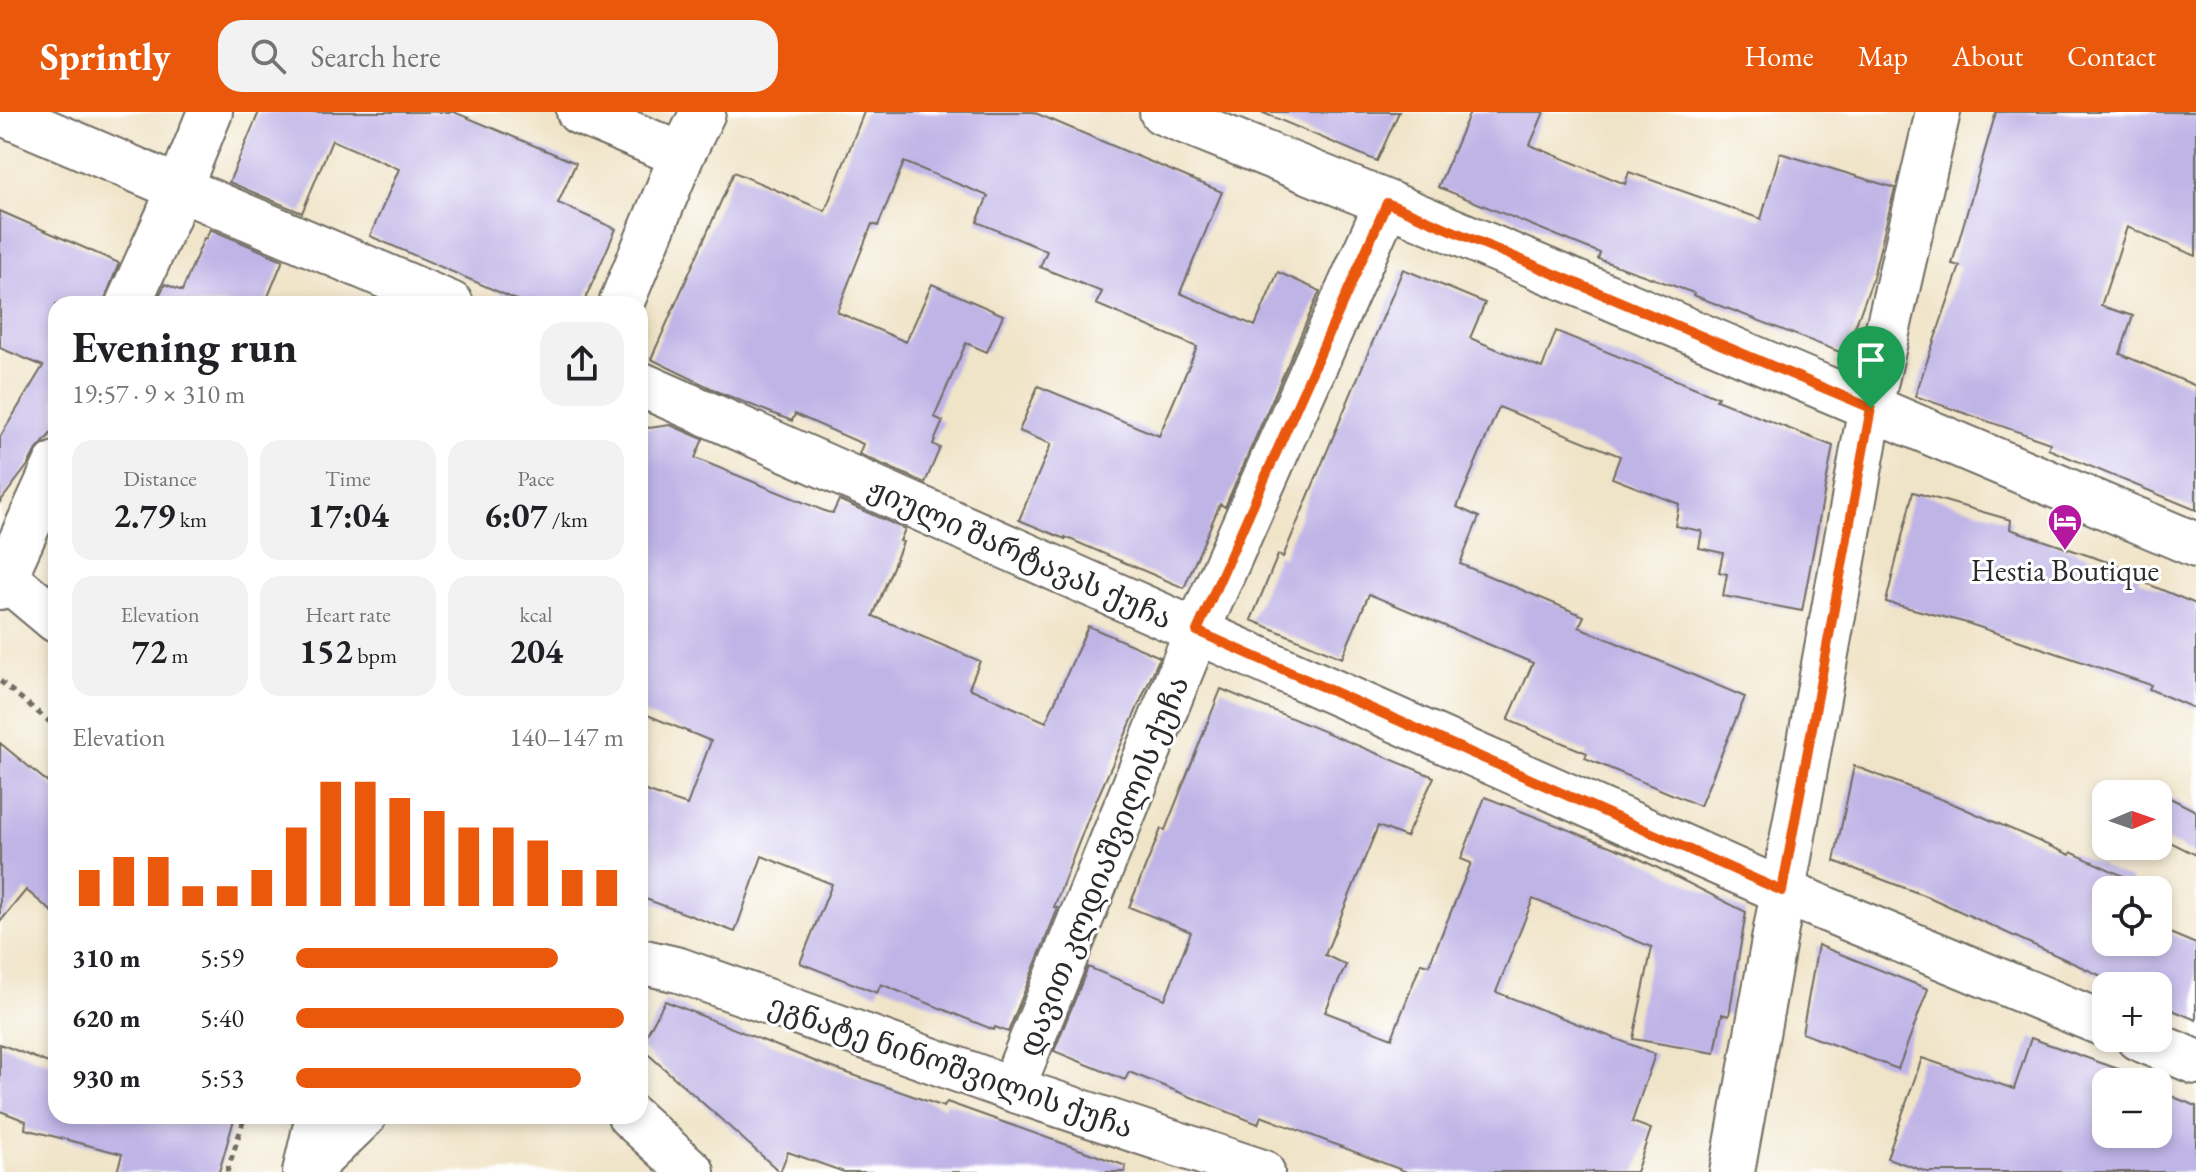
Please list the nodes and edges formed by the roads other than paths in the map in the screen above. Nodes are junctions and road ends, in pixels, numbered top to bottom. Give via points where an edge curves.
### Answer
1 (0, 112) edge
2 (210, 112) edge
3 (579, 112) edge
4 (703, 112) edge
5 (1162, 112) edge
6 (1938, 112) edge
7 (682, 155) junction
8 (178, 190) junction
9 (1387, 203) junction
10 (132, 296) edge
11 (432, 296) edge
12 (624, 296) edge
13 (648, 388) edge
14 (1871, 408) junction
15 (48, 481) edge
16 (2196, 545) edge
17 (2, 579) edge
18 (48, 614) edge
19 (1197, 631) junction
20 (1782, 891) junction
21 (648, 963) edge
22 (2092, 1019) edge
23 (2172, 1052) edge
24 (2196, 1062) edge
25 (1012, 1089) junction
26 (316, 1124) edge
27 (356, 1124) edge
28 (639, 1124) edge
29 (306, 1172) edge
30 (692, 1172) edge
31 (1262, 1172) edge
32 (1732, 1172) edge

1 - 8 street
2 - 8 street
3 - 7 street
4 - 7 street
5 - 9 street
6 - 14 street
7 - 12 street
8 - 10 street
8 - 11 street
9 - 14 street
9 - 19 street, დავით კლდიაშვილის ქუჩა
13 - 19 street, ჟიული შარტავას ქუჩა
14 - 16 street
14 - 20 street
15 - 17 street
17 - 18 street
19 - 20 street, ჟიული შარტავას ქუჩა
19 - 25 street, დავით კლდიაშვილის ქუჩა
20 - 22 street, ჟიული შარტავას ქუჩა
20 - 32 street
21 - 25 street, ეგნატე ნინოშვილის ქუჩა
23 - 24 street
25 - 31 street, ეგნატე ნინოშვილის ქუჩა
26 - 29 street
27 - 29 street
28 - 30 street

